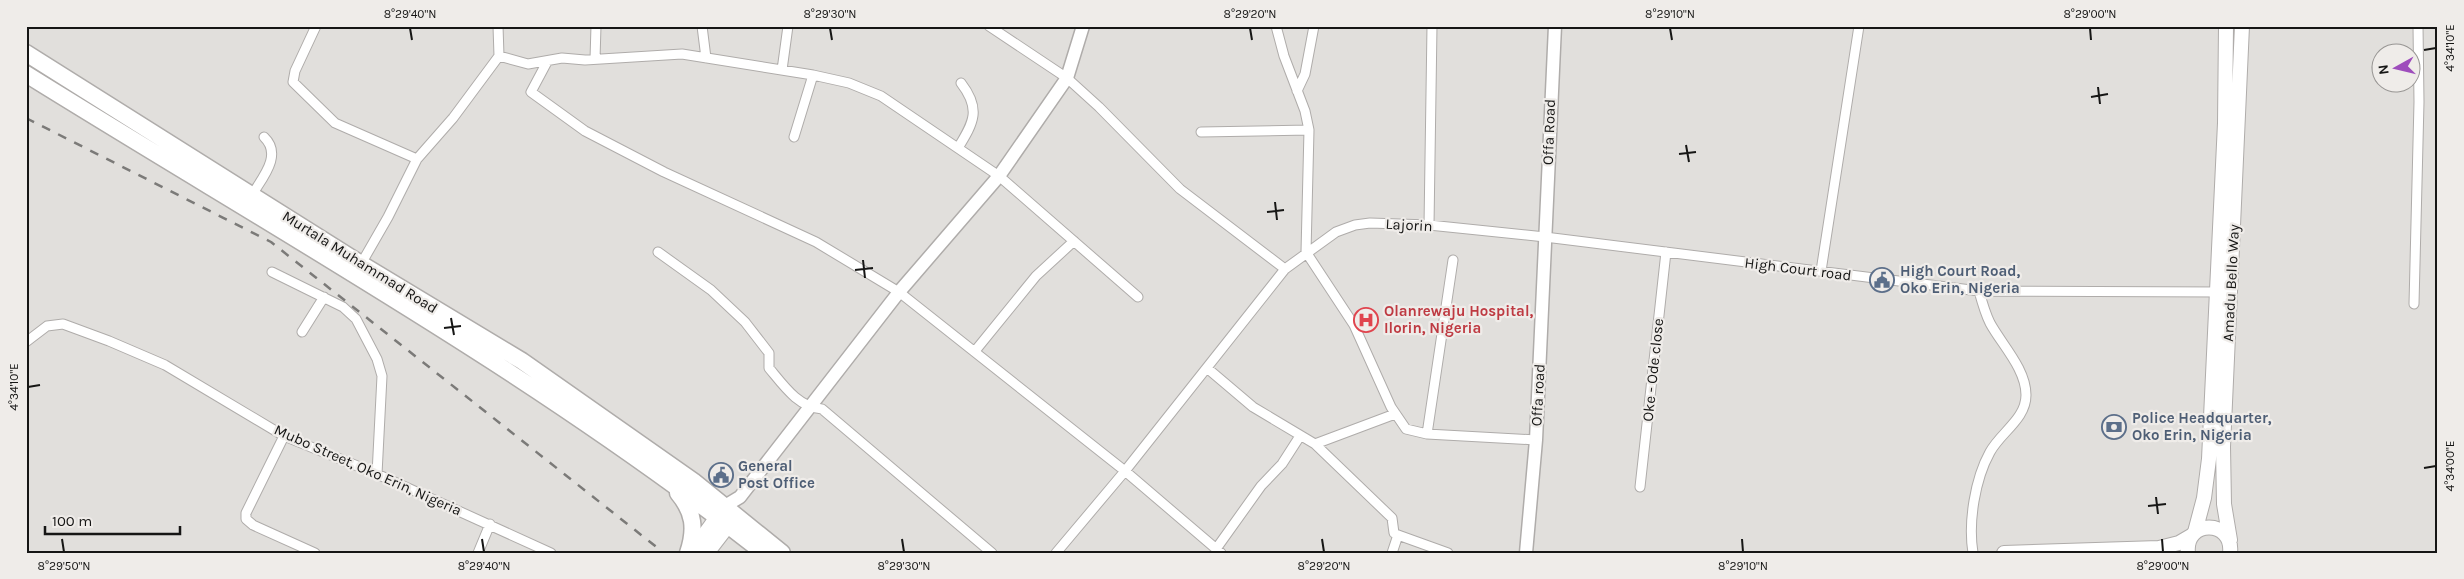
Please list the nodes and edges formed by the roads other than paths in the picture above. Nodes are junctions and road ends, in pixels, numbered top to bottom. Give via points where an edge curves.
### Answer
1 (316, 26) edge
2 (498, 26) edge
3 (596, 26) edge
4 (702, 26) edge
5 (788, 26) edge
6 (989, 26) edge
7 (1083, 26) edge
8 (1276, 26) edge
9 (1314, 26) edge
10 (1432, 26) edge
11 (1555, 26) edge
12 (1859, 26) edge
13 (2226, 26) edge
14 (2242, 26) edge
15 (2418, 26) edge
16 (26, 53) edge
17 (500, 56) junction
18 (706, 58) junction
19 (594, 59) junction
20 (547, 62) junction
21 (782, 70) junction
22 (26, 74) edge
23 (813, 75) junction
24 (1067, 78) junction
25 (961, 83) dead end
26 (1297, 91) junction
27 (1310, 130) junction
28 (1201, 132) dead end
29 (264, 137) dead end
30 (794, 137) dead end
31 (958, 148) junction
32 (416, 160) junction
33 (1000, 176) junction
34 (252, 195) junction
35 (1429, 226) junction
36 (1545, 237) junction
37 (1074, 241) junction
38 (658, 252) dead end
39 (1306, 252) junction
40 (1666, 252) junction
41 (1453, 260) dead end
42 (361, 264) junction
43 (1285, 268) junction
44 (272, 272) dead end
45 (1821, 272) junction
46 (1979, 291) junction
47 (899, 292) junction
48 (2225, 292) junction
49 (324, 297) junction
50 (1138, 297) dead end
51 (2414, 304) dead end
52 (302, 332) dead end
53 (26, 342) edge
54 (975, 352) junction
55 (1207, 368) junction
56 (809, 408) junction
57 (1395, 414) junction
58 (1427, 434) junction
59 (284, 436) junction
60 (1300, 436) junction
61 (1536, 440) junction
62 (1315, 444) junction
63 (1125, 471) junction
64 (377, 474) junction
65 (664, 478) junction
66 (1640, 487) dead end
67 (727, 515) junction
68 (490, 524) junction
69 (2193, 534) junction
70 (1398, 535) junction
71 (2232, 548) edge
72 (1218, 551) edge
73 (315, 553) edge
74 (478, 553) edge
75 (551, 553) edge
76 (690, 553) edge
77 (707, 553) edge
78 (764, 553) edge
79 (782, 553) edge
80 (992, 553) edge
81 (1056, 553) edge
82 (1392, 553) edge
83 (1448, 553) edge
84 (1526, 553) edge
85 (1973, 553) edge
86 (2004, 553) edge
87 (2188, 553) edge

1 - 32 street via 293,82 335,123
2 - 17 street
3 - 19 street
4 - 18 street
5 - 21 street
6 - 24 street
7 - 24 street
8 - 26 street
9 - 26 street via 1306,74
10 - 35 street
11 - 36 street, Offa Road
12 - 45 street
13 - 48 main road, Amadu Bello Way via 2220,216
14 - 48 main road, Amadu Bello Way
15 - 51 street
16 - 34 highway, Murtala Muhammad Road
17 - 20 street via 528,64
17 - 32 street
18 - 19 street via 682,54
18 - 21 street
19 - 20 street via 562,58
20 - 47 street via 531,92 585,131 664,172 816,242
21 - 23 street
22 - 65 highway, Murtala Muhammad Road via 518,377
23 - 30 street
23 - 31 street via 849,83 881,96
24 - 33 street
24 - 43 street via 1180,189
25 - 31 street via 970,95 973,117 971,128
26 - 27 street
27 - 28 street
27 - 39 street
29 - 34 street via 271,144 273,154
31 - 33 street
32 - 42 street
33 - 37 street
33 - 47 street
34 - 42 highway, Murtala Muhammad Road
35 - 36 street, Lajorin
35 - 39 street, Lajorin via 1355,225 1336,232
36 - 40 street, High Court road
36 - 61 street, Offa road
37 - 50 street
37 - 54 street via 1036,276
38 - 56 street via 711,290 745,322 769,353 769,368 787,390
39 - 43 street, Lajorin
39 - 57 street via 1354,325
40 - 45 street, High Court road
40 - 66 street, Oke - Ode close
41 - 58 street
42 - 67 highway, Murtala Muhammad Road via 522,361 645,446
43 - 55 street, Lajorin
44 - 49 street
45 - 46 street, High Court road
46 - 48 street, High Court road
46 - 85 street via 1989,322 2020,372 2026,394 2020,415 1984,464 1976,495
47 - 54 street
47 - 56 street
48 - 69 main road, Amadu Bello Way via 2208,474
48 - 71 main road, Amadu Bello Way via 2222,480
49 - 52 street
49 - 64 street via 344,306 356,319 377,358 382,376
53 - 59 street, Mubo Street, Oko Erin, Nigeria via 47,326 63,324 72,327 165,365
54 - 63 street
55 - 60 street via 1245,402
55 - 63 street, Lajorin
56 - 67 street
56 - 80 street via 822,409
57 - 58 street via 1406,428
57 - 62 street
58 - 61 street
59 - 64 street, Mubo Street, Oko Erin, Nigeria
59 - 73 street via 246,519
60 - 62 street
60 - 72 street via 1282,464 1261,486
61 - 84 street, Offa road
62 - 70 street via 1392,518 1394,533
63 - 72 street
63 - 81 street, Lajorin
64 - 68 street, Mubo Street, Oko Erin, Nigeria
65 - 67 highway, Murtala Muhammad Road
65 - 76 highway via 691,512 694,528
67 - 76 main road
67 - 77 main road
67 - 78 highway, Murtala Muhammad Road
67 - 79 highway, Murtala Muhammad Road
68 - 74 street
68 - 75 street, Mubo Street, Oko Erin, Nigeria
69 - 71 main road via 2204,527 2214,527 2224,532
69 - 86 main road via 2179,543 2159,548
69 - 87 main road, Amadu Bello Way
70 - 82 street
70 - 83 street

